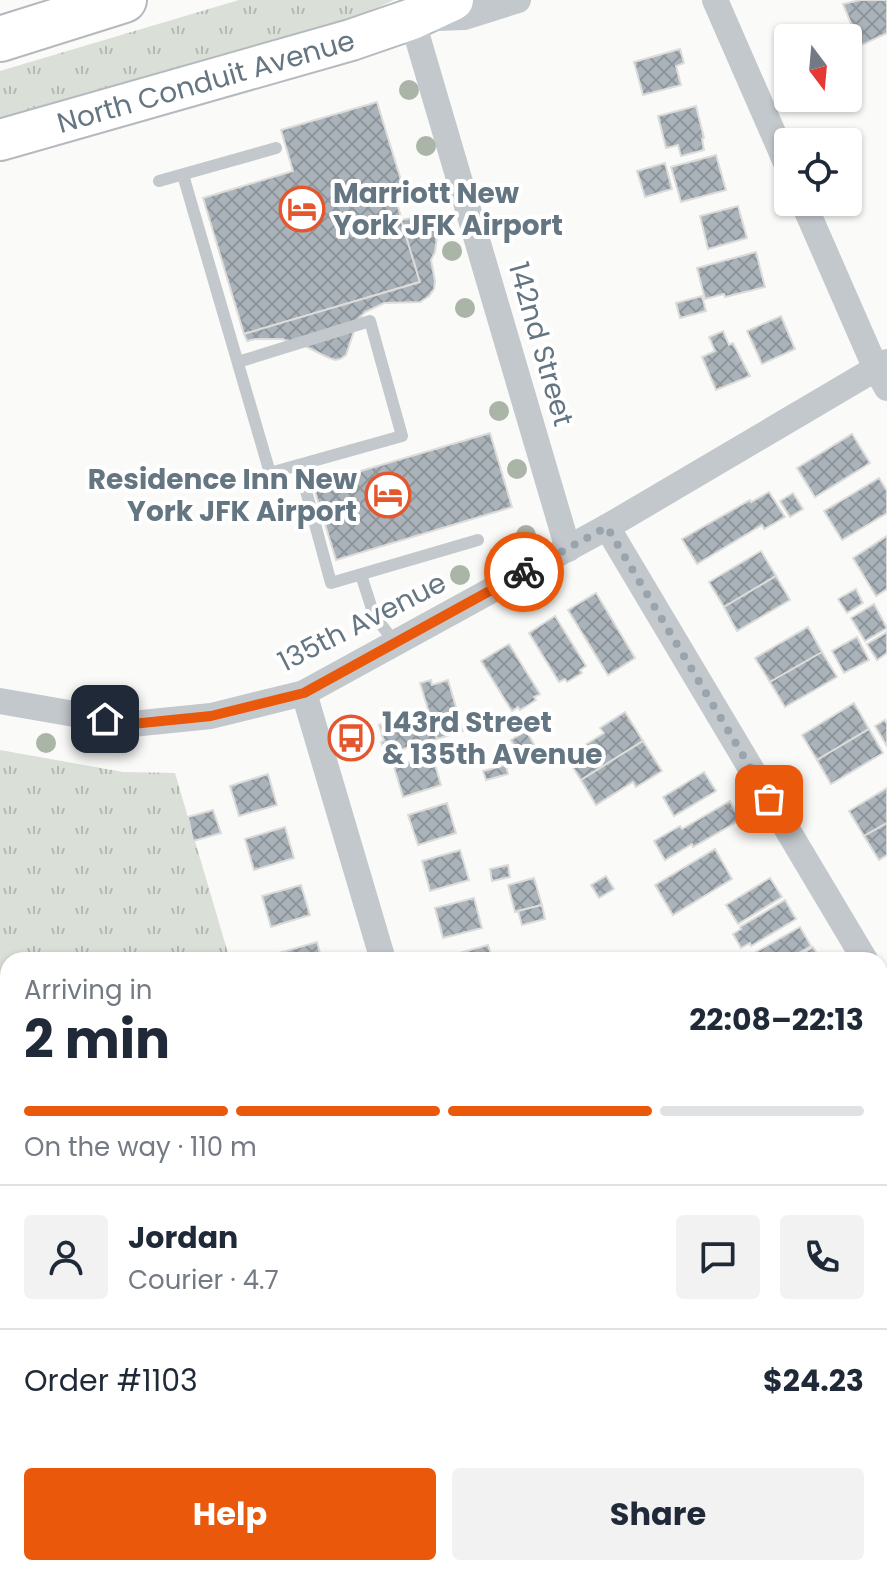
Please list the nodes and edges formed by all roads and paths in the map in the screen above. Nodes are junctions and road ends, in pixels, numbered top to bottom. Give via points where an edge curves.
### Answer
1 (53, 0) edge
2 (124, 0) edge
3 (453, 0) edge
4 (518, 0) edge
5 (715, 0) edge
6 (0, 11) edge
7 (412, 19) junction
8 (0, 39) edge
9 (774, 135) edge
10 (0, 140) edge
11 (276, 148) dead end
12 (183, 175) junction
13 (159, 181) dead end
14 (810, 216) edge
15 (238, 362) junction
16 (883, 373) edge
17 (299, 465) junction
18 (607, 527) junction
19 (478, 540) dead end
20 (568, 549) junction
21 (361, 575) junction
22 (395, 643) junction
23 (304, 693) junction
24 (0, 701) edge
25 (381, 952) edge
26 (860, 952) edge

1 - 6 highway
2 - 8 highway
3 - 7 main road, North Conduit Avenue
4 - 7 street, North Conduit Avenue via 464,17
5 - 9 street
7 - 10 main road, North Conduit Avenue
7 - 20 street, 142nd Street
11 - 12 lane
12 - 13 lane
12 - 15 lane
14 - 16 street
15 - 17 lane via 270,473
15 - 17 lane via 370,321 402,436
16 - 18 street, 135th Avenue
17 - 21 lane via 331,583
18 - 20 street, 135th Avenue
18 - 26 street
19 - 21 lane
20 - 22 street, 135th Avenue
21 - 22 lane via 374,615
22 - 23 street, 135th Avenue
23 - 24 street, 135th Avenue via 211,716 132,724
23 - 25 street

